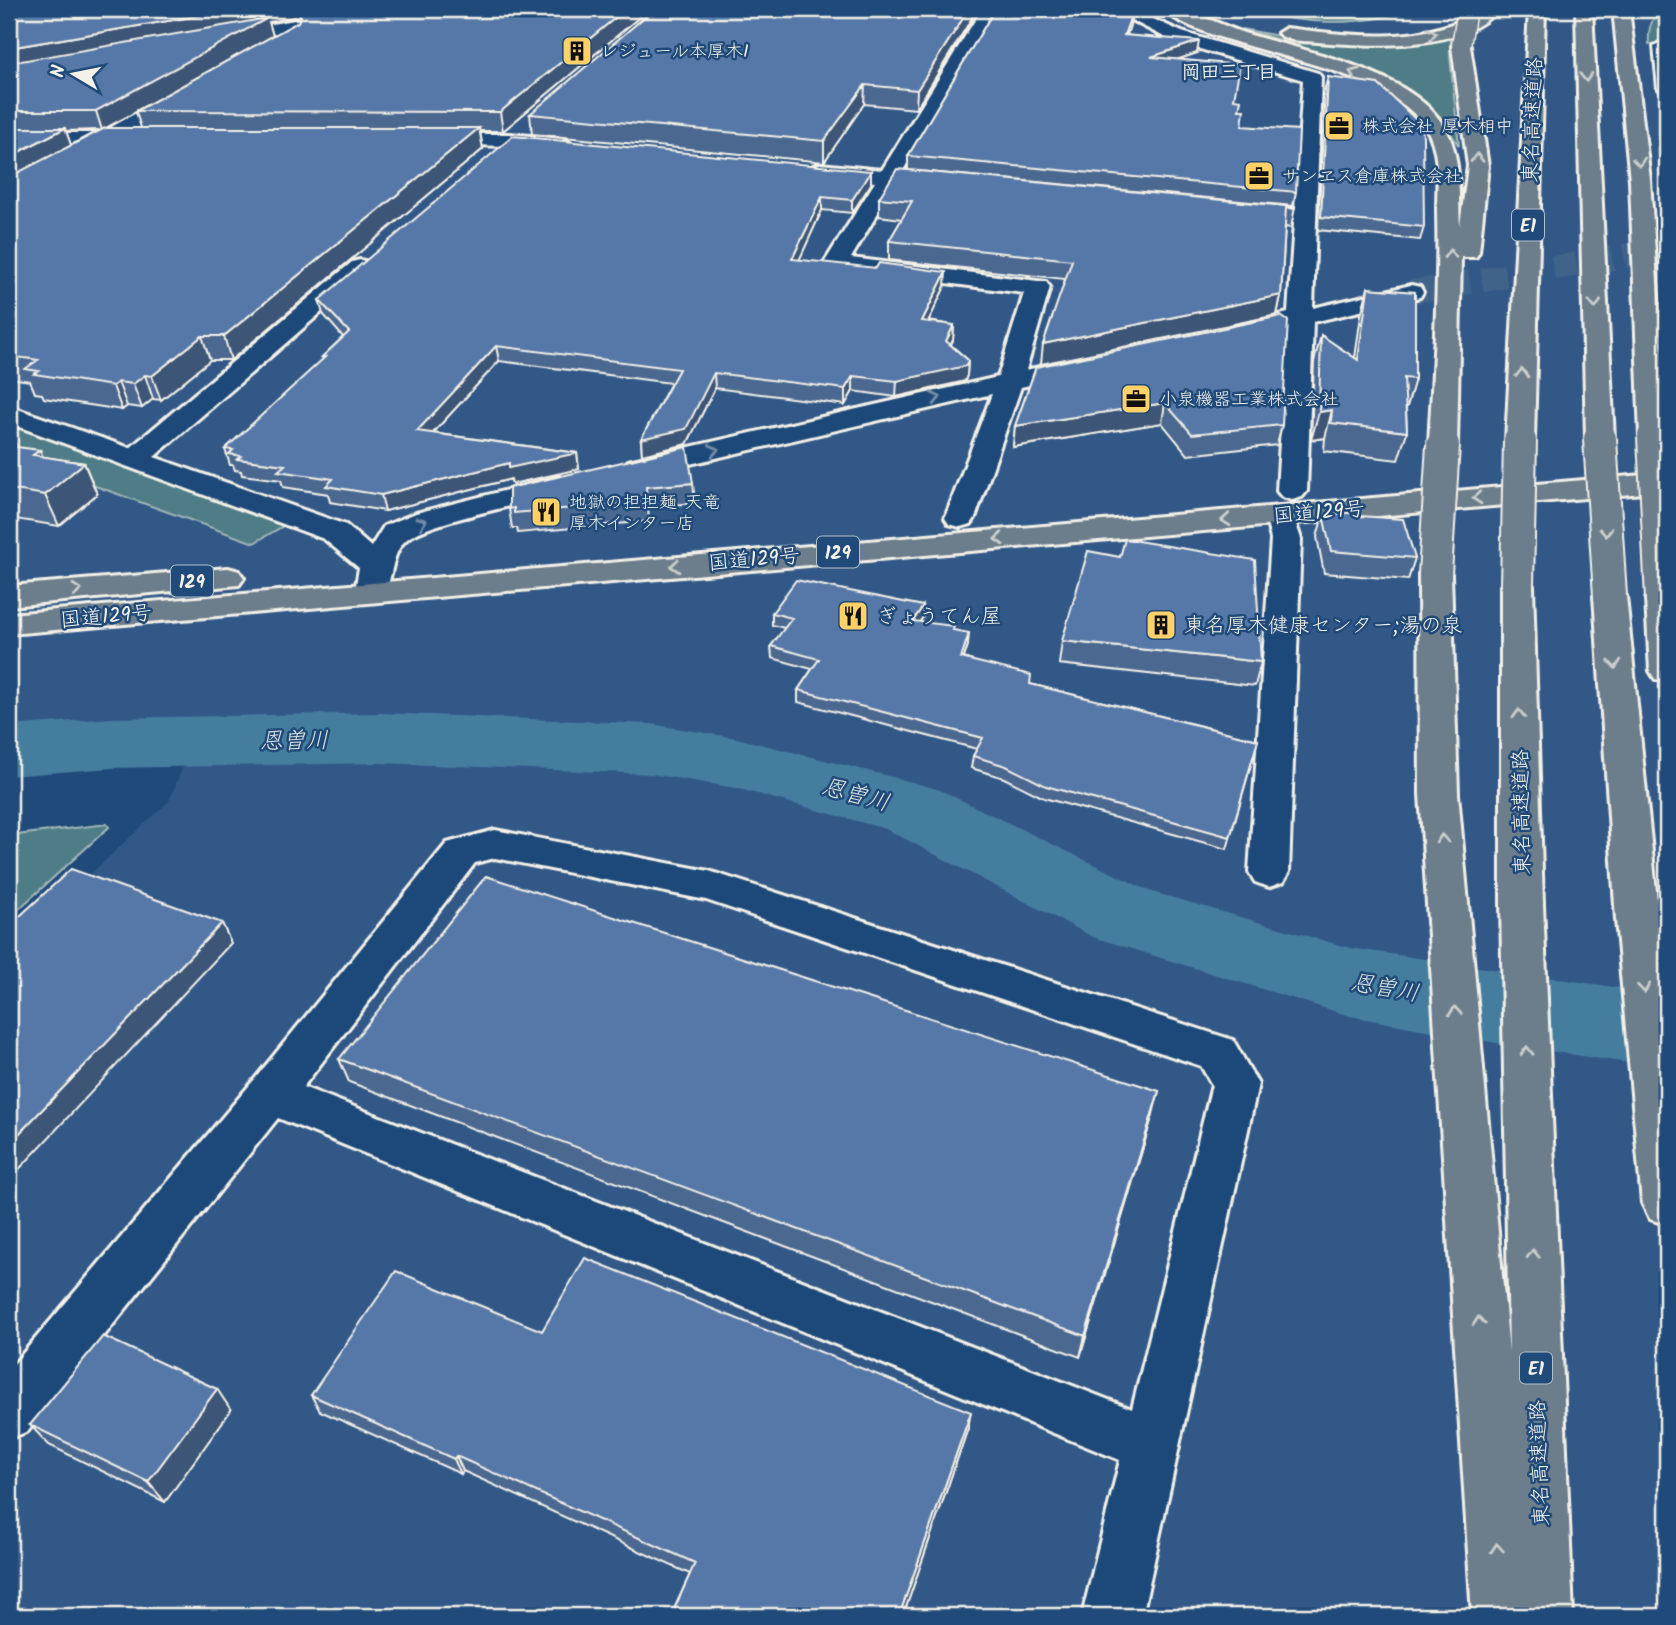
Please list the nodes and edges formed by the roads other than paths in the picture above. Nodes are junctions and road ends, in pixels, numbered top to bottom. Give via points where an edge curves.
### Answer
1 (384, 9) edge
2 (1171, 9) edge
3 (1197, 9) edge
4 (1467, 9) edge
5 (1490, 9) edge
6 (1537, 9) edge
7 (1584, 9) edge
8 (1621, 9) edge
9 (1113, 10) edge
10 (987, 12) dead end
11 (1272, 20) dead end
12 (1639, 21) dead end
13 (309, 22) junction
14 (1391, 22) dead end
15 (207, 40) edge
16 (1667, 46) edge
17 (264, 52) edge
18 (1629, 69) junction
19 (1667, 88) edge
20 (531, 122) edge
21 (138, 123) edge
22 (9, 139) edge
23 (104, 139) junction
24 (156, 139) edge
25 (403, 139) edge
26 (510, 140) junction
27 (576, 146) edge
28 (75, 157) edge
29 (490, 158) edge
30 (806, 169) edge
31 (887, 177) junction
32 (963, 184) edge
33 (1223, 209) edge
34 (1305, 217) junction
35 (375, 255) edge
36 (1411, 292) tunnel mouth
37 (1299, 320) junction
38 (1207, 339) edge
39 (1102, 362) edge
40 (1010, 381) junction
41 (9, 414) edge
42 (1443, 445) junction
43 (1661, 448) edge
44 (135, 458) junction
45 (1667, 482) edge
46 (1286, 503) junction
47 (960, 518) junction
48 (373, 579) junction
49 (9, 596) edge
50 (9, 625) edge
51 (1667, 671) edge
52 (1269, 872) dead end
53 (270, 1094) junction
54 (1667, 1203) edge
55 (9, 1412) edge
56 (1150, 1444) junction
57 (1112, 1616) edge
58 (1502, 1616) edge
59 (1543, 1616) edge

1 - 13 street
42 -> 2 highway via 1451,262 1447,168 1436,130 1419,110 1374,82
3 -> 5 highway via 1282,32 1382,39 1454,29
42 -> 4 highway, bridge via 1478,166 1461,46
59 -> 6 highway, 東名高速道路 / E1, bridge via 1517,586
7 -> 54 highway, bridge via 1600,439 1620,734
8 - 18 highway
9 - 34 street via 1176,36 1312,77
10 - 31 street
11 - 14 highway via 1340,26
12 - 18 highway
13 - 15 street
13 - 17 street
16 - 19 street via 1663,46
18 -> 43 highway
20 - 26 street
21 - 23 street
22 - 23 street
23 - 24 street
23 - 28 street
25 - 26 street
26 - 27 street
26 - 29 street
30 - 31 street
31 - 32 street
31 - 40 street via 836,263 1038,287
33 - 34 street
34 - 37 street
35 - 44 street
36 - 37 street
37 - 38 street
37 - 46 street
39 - 40 street
40 - 47 street
48 -> 40 street via 395,533 427,519
41 - 44 street
58 -> 42 highway, bridge via 1439,794 1435,574
43 - 46 highway, 国道129号 / 129
43 - 51 highway, bridge
44 - 48 street via 335,532
45 -> 46 highway, 国道129号 / 129
46 - 47 highway, 国道129号 / 129
46 -> 48 highway, 国道129号 / 129
46 - 52 street
47 - 48 highway, 国道129号 / 129
49 -> 48 highway, 国道129号 / 129
48 - 50 highway, 国道129号 / 129
53 - 55 street
53 - 56 street
53 - 56 street via 461,853 495,845 709,886 1217,1053 1235,1084
56 - 57 street

